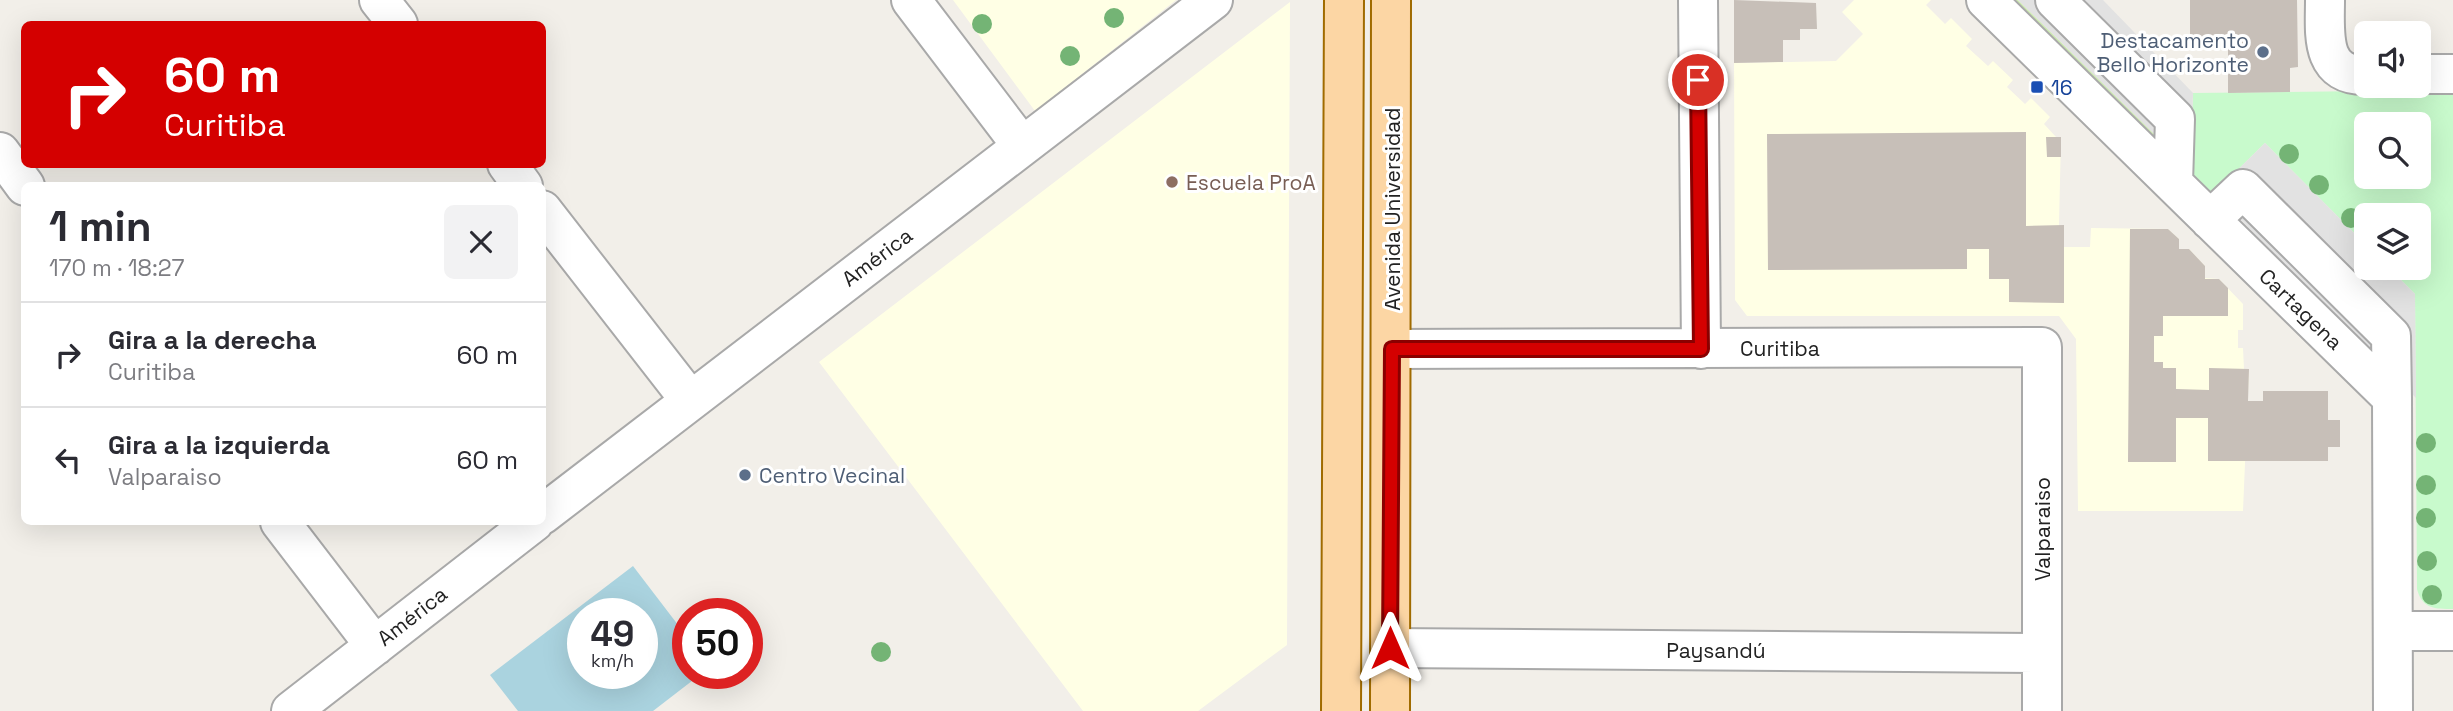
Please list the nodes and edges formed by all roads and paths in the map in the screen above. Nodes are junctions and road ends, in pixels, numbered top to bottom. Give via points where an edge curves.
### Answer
1 (379, 0) edge
2 (911, 0) edge
3 (1213, 0) edge
4 (1344, 0) edge
5 (1391, 0) edge
6 (1698, 0) edge
7 (1986, 0) edge
8 (2055, 0) edge
9 (2325, 0) edge
10 (396, 21) edge
11 (2354, 73) edge
12 (2431, 74) edge
13 (2453, 74) edge
14 (1022, 146) junction
15 (0, 152) edge
16 (22, 182) edge
17 (2173, 183) junction
18 (546, 216) edge
19 (2042, 347) joint
20 (1392, 349) junction
21 (1701, 349) junction
22 (690, 400) junction
23 (546, 512) edge
24 (282, 525) edge
25 (530, 525) edge
26 (2393, 631) junction
27 (2453, 631) edge
28 (375, 646) junction
29 (1390, 648) junction
30 (2042, 653) junction
31 (290, 711) edge
32 (1341, 711) edge
33 (1390, 711) edge
34 (2042, 711) edge
35 (2393, 711) edge

1 - 10 street
2 - 14 street
3 - 14 street, América
4 - 32 main road
5 - 20 main road, Avenida Universidad
6 - 21 street
7 - 17 street, Cartagena
8 - 17 street via 2175,119
9 - 11 street via 2325,47 2344,71
12 - 13 street
14 - 22 street, América
15 - 16 street
17 - 26 street, Cartagena via 2392,398
18 - 22 street
19 - 21 street, Curitiba
19 - 30 street, Valparaiso
20 - 21 street, Curitiba
20 - 29 main road, Avenida Universidad
22 - 23 street, América
24 - 28 street
25 - 28 street, América
26 - 27 street
26 - 35 street, Cartagena
28 - 31 street, América
29 - 30 street, Paysandú
29 - 33 main road, Avenida Universidad
30 - 34 street, Valparaiso

